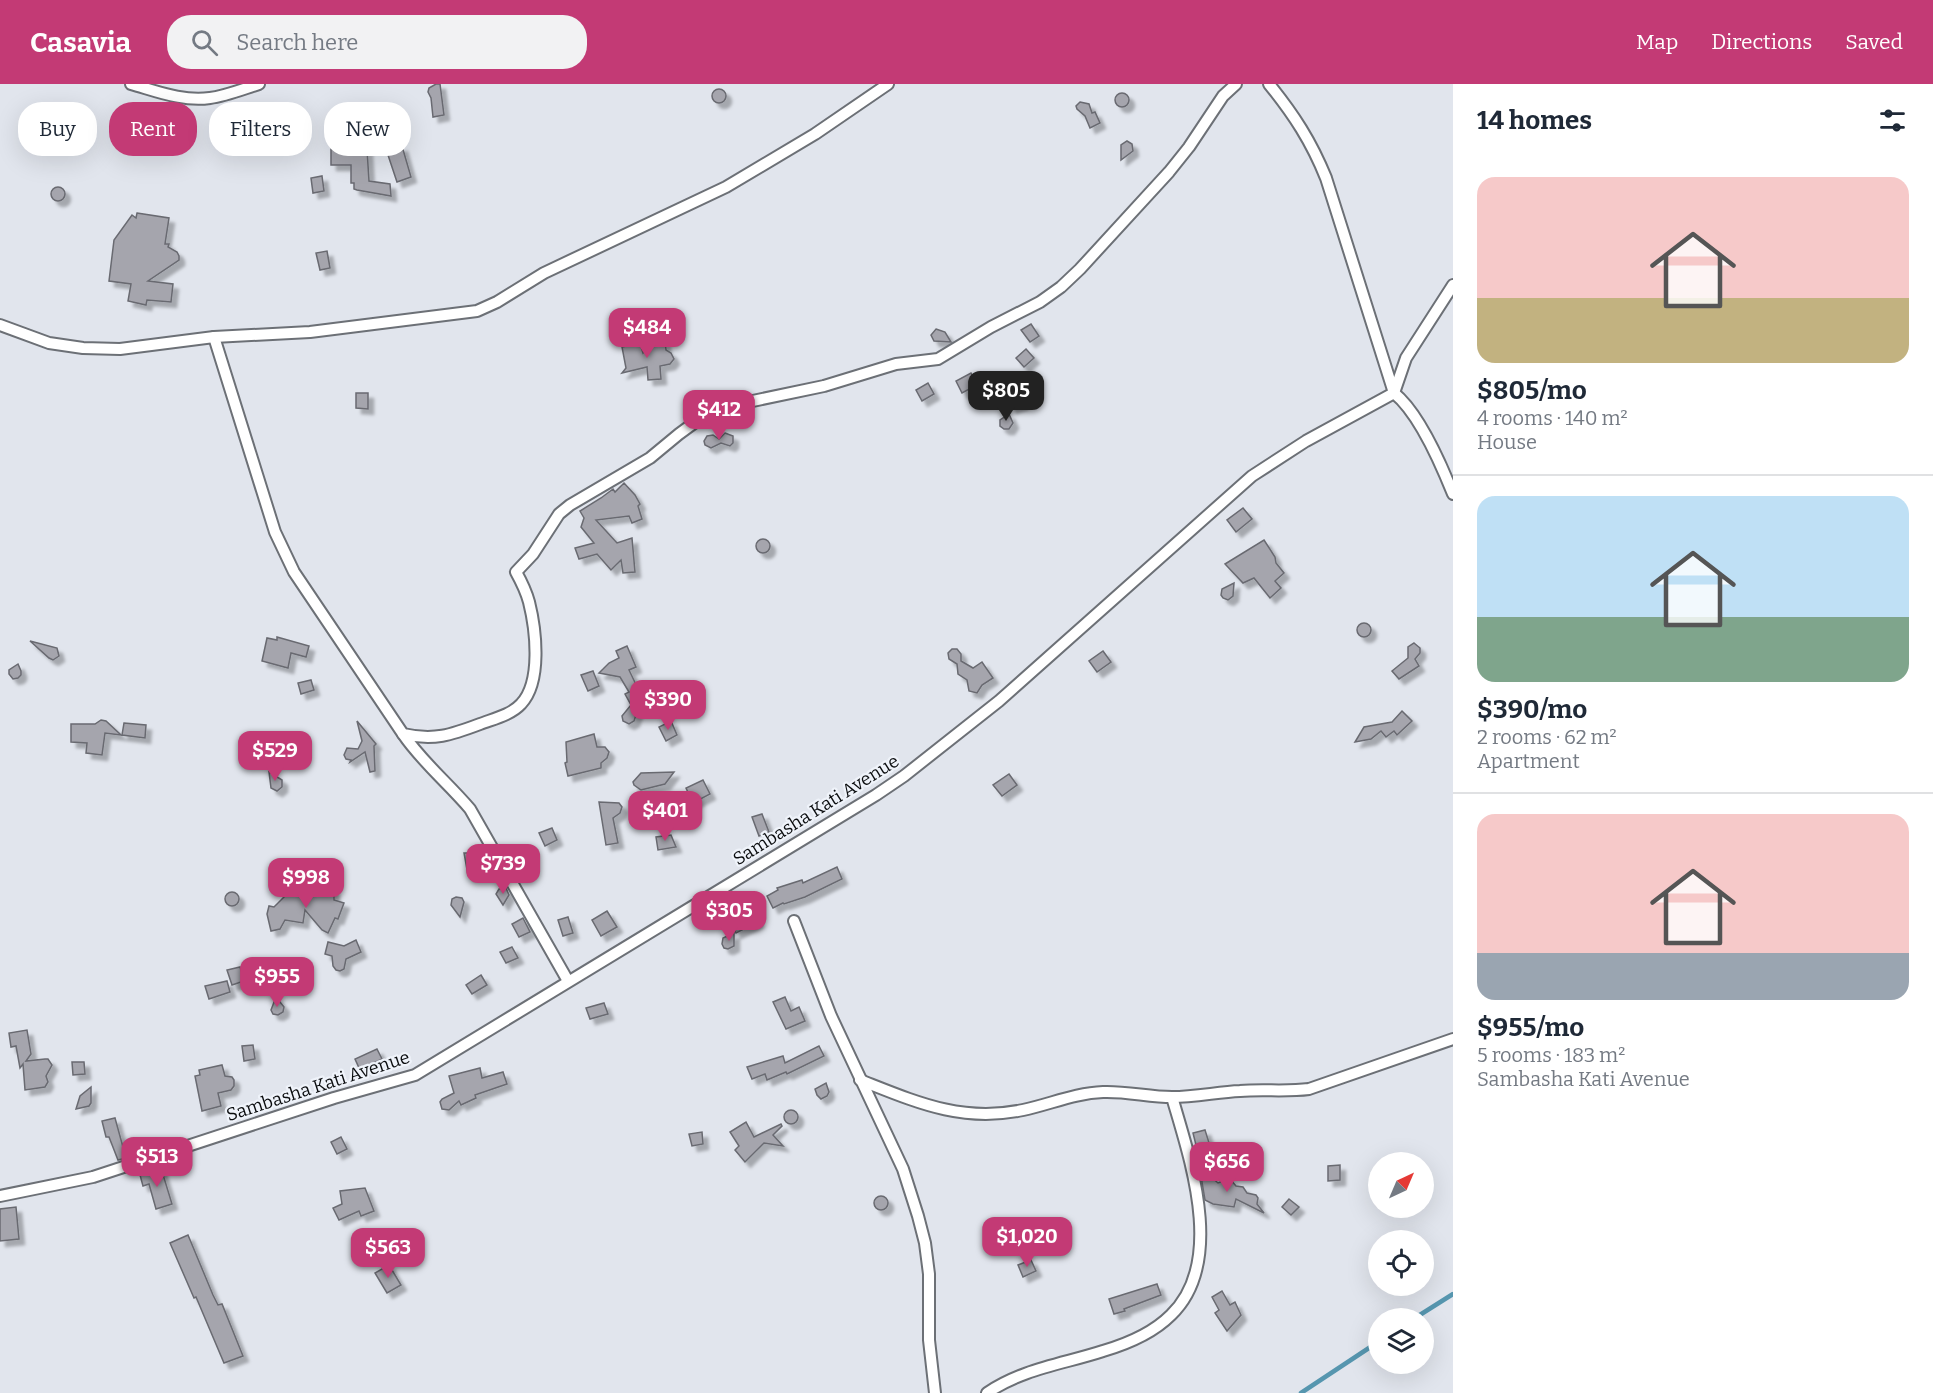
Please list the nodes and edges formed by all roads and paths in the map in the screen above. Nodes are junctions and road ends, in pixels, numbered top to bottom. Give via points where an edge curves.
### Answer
1 (131, 84) edge
2 (259, 84) edge
3 (888, 84) edge
4 (1236, 84) edge
5 (1269, 84) edge
6 (1453, 285) edge
7 (0, 325) edge
8 (214, 337) junction
9 (1394, 393) junction
10 (1453, 494) edge
11 (403, 734) junction
12 (794, 921) dead end
13 (568, 981) junction
14 (1453, 1039) edge
15 (860, 1080) junction
16 (1172, 1097) junction
17 (0, 1197) edge
18 (935, 1393) edge
19 (987, 1393) edge

1 - 2 street via 193,99 209,99
3 - 8 street via 815,134 726,187 544,273 477,310 310,332
4 - 11 street via 1223,96 1169,172 1080,269 1040,302 938,359 896,364 714,413 559,514 516,572 528,599 534,627 534,679 530,693 520,706 506,714 456,733 439,738
5 - 9 street via 1304,130 1319,160
6 - 9 street via 1406,358
7 - 8 street via 49,343 83,348 120,349
8 - 11 street via 275,532 294,572
9 - 10 street via 1406,402
9 - 13 street, Sambasha Kati Avenue via 1252,476 999,701 904,776
11 - 13 street via 429,768 470,809
12 - 15 street
13 - 17 street, Sambasha Kati Avenue via 415,1075 93,1177
14 - 16 street via 1309,1089
15 - 16 street via 937,1109 967,1114 1025,1110 1081,1094 1105,1092
15 - 18 street via 903,1169 925,1243
16 - 19 street via 1198,1196 1200,1228 1197,1261 1184,1299 1172,1315 1131,1342 1027,1372

